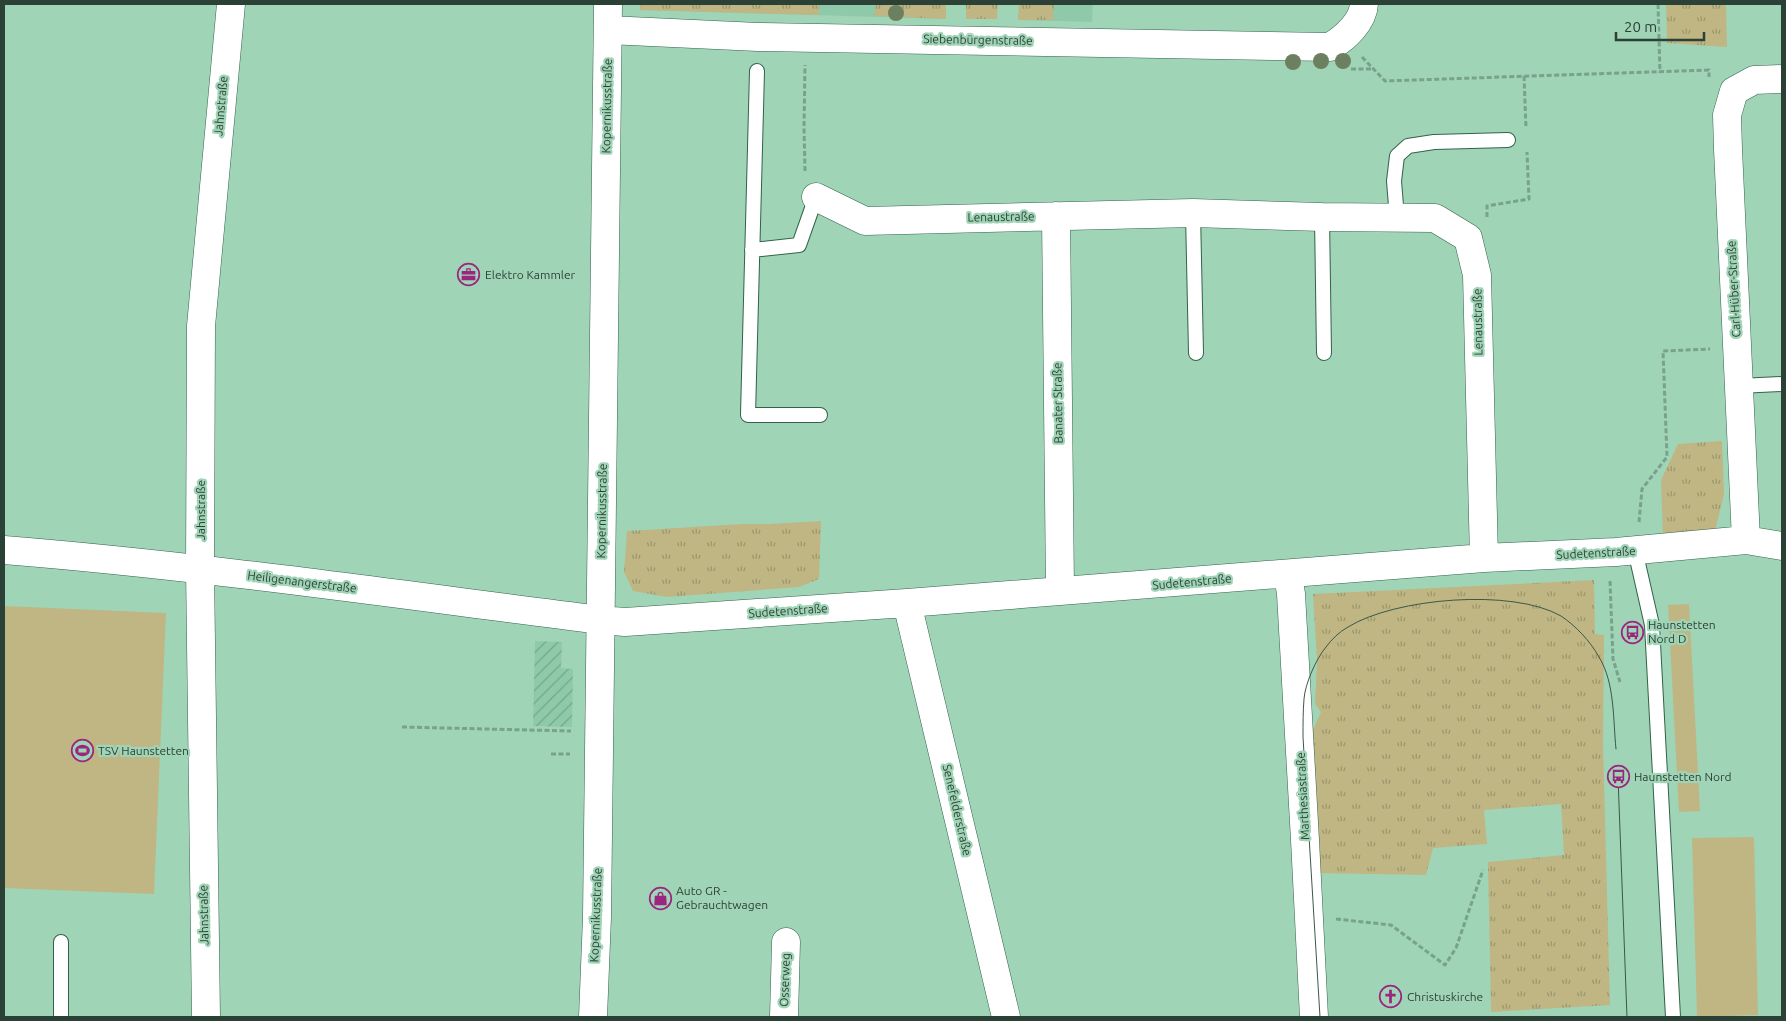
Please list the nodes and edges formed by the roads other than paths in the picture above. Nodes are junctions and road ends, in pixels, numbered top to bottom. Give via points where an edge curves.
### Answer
1 (231, 4) edge
2 (608, 4) edge
3 (1364, 4) edge
4 (608, 30) junction
5 (757, 72) dead end
6 (1782, 79) edge
7 (1508, 140) dead end
8 (816, 197) joint
9 (1193, 213) junction
10 (1056, 216) junction
11 (1322, 217) junction
12 (1396, 218) junction
13 (752, 250) junction
14 (1196, 353) dead end
15 (1324, 353) dead end
16 (1782, 384) edge
17 (1738, 386) junction
18 (820, 415) dead end
19 (1746, 540) junction
20 (1782, 546) edge
21 (4, 550) edge
22 (1635, 550) junction
23 (1484, 558) junction
24 (200, 569) junction
25 (1288, 574) junction
26 (1060, 590) junction
27 (907, 603) junction
28 (600, 620) junction
29 (62, 942) dead end
30 (786, 942) dead end
31 (61, 1017) edge
32 (206, 1017) edge
33 (593, 1017) edge
34 (784, 1017) edge
35 (1006, 1017) edge
36 (1314, 1017) edge
37 (1673, 1017) edge

1 - 24 street, Jahnstraße via 201,326
2 - 4 street, Kopernikusstraße
3 - 4 street, Siebenbürgenstraße via 1364,12 1345,38 1330,47 806,38
4 - 28 street, Kopernikusstraße
5 - 13 lane
6 - 17 street, Carl-Hüber-Straße via 1754,80 1734,91 1727,115
7 - 12 lane via 1408,146 1397,156 1394,182
8 - 10 street, Lenaustraße via 865,221
8 - 13 lane via 799,245
9 - 10 street, Lenaustraße
9 - 11 street, Lenaustraße
9 - 14 lane
10 - 26 street, Banater Straße
11 - 12 street, Lenaustraße
11 - 15 lane
12 - 23 street, Lenaustraße via 1435,218 1468,238 1477,275
13 - 18 lane via 748,415
16 - 17 lane
17 - 19 street, Carl-Hüber-Straße
19 - 20 street, Sudetenstraße
19 - 22 street, Sudetenstraße
21 - 24 street, Heiligenangerstraße
22 - 23 street, Sudetenstraße
22 - 37 lane via 1652,625
23 - 25 street, Sudetenstraße
24 - 28 street, Heiligenangerstraße
24 - 32 street, Jahnstraße
25 - 26 street, Sudetenstraße
25 - 36 street, Marthesiastraße
26 - 27 street, Sudetenstraße
27 - 28 street, Sudetenstraße via 625,622
27 - 35 street, Senefelderstraße
28 - 33 street, Kopernikusstraße
29 - 31 lane
30 - 34 street, Osserweg

